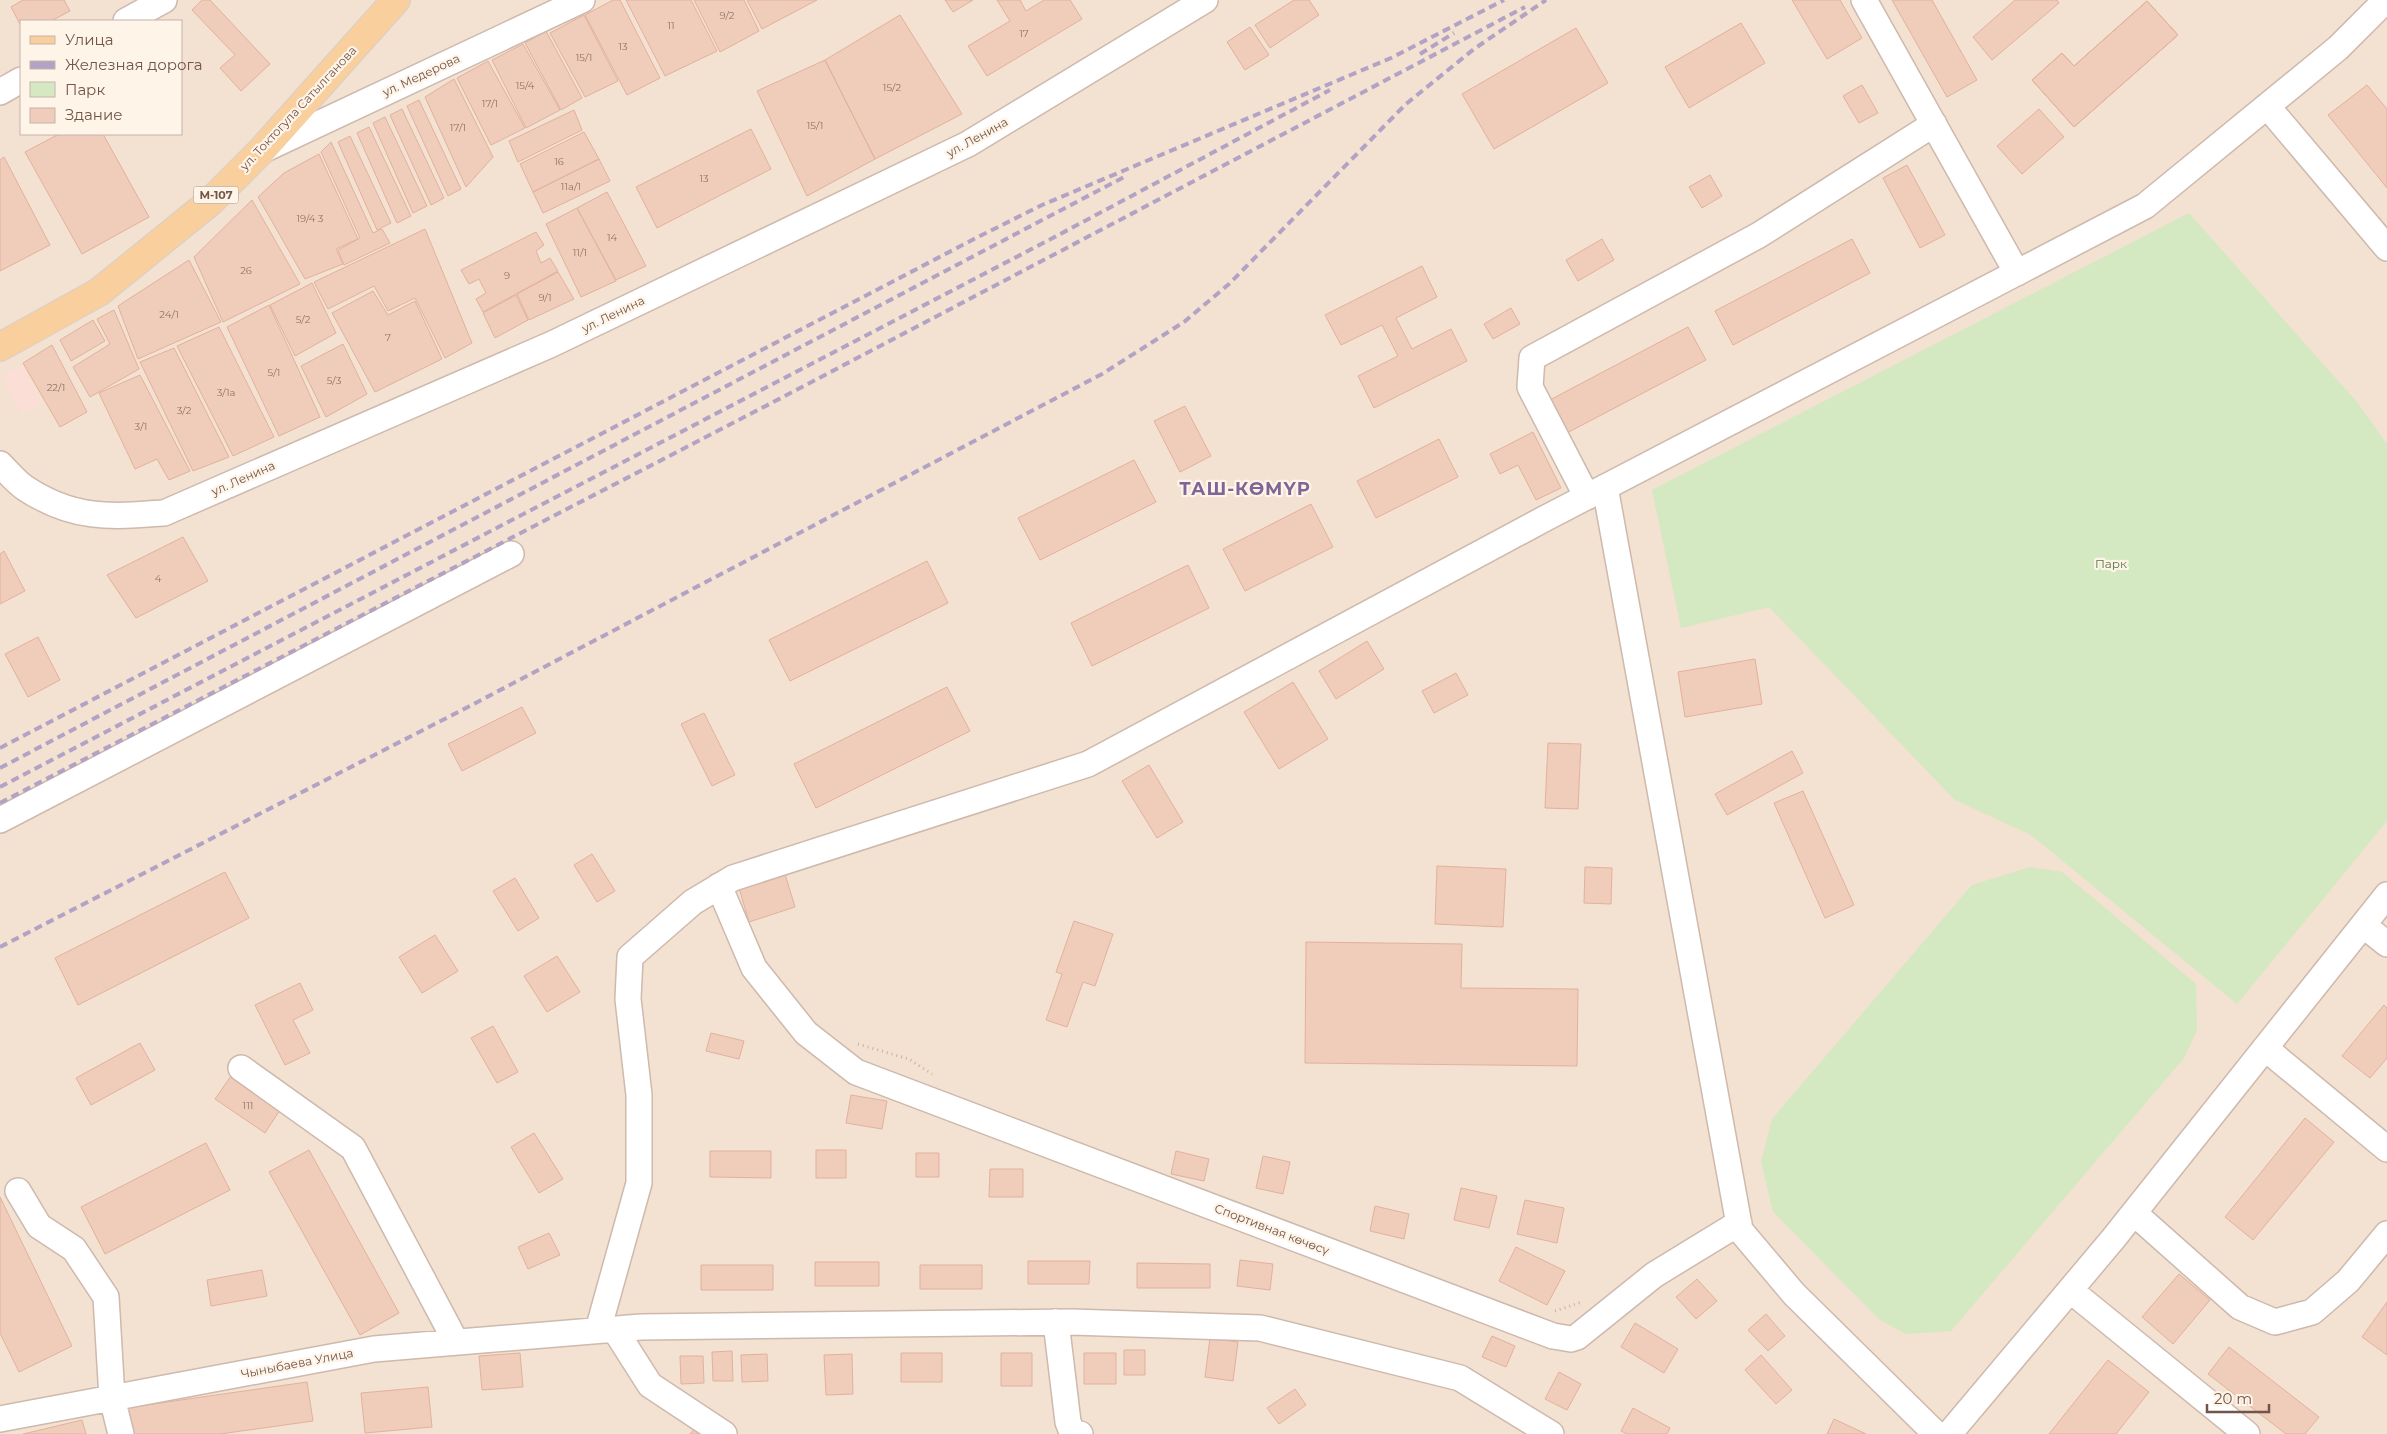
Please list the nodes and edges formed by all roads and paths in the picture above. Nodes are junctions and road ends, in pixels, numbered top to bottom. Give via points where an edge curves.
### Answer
1 (164, 0) edge
2 (396, 0) edge
3 (582, 0) edge
4 (1205, 0) edge
5 (1864, 0) edge
6 (2386, 0) edge
7 (128, 20) edge
8 (20, 81) edge
9 (0, 92) edge
10 (2267, 106) junction
11 (1934, 124) junction
12 (261, 151) junction
13 (2387, 248) edge
14 (2017, 273) junction
15 (0, 347) edge
16 (0, 464) edge
17 (1596, 492) junction
18 (512, 554) dead end
19 (0, 820) edge
20 (719, 886) junction
21 (2387, 895) edge
22 (2363, 925) junction
23 (2387, 944) edge
24 (854, 1043) dead end
25 (2265, 1048) junction
26 (241, 1068) dead end
27 (932, 1075) dead end
28 (2387, 1149) edge
29 (18, 1191) dead end
30 (2134, 1213) junction
31 (1739, 1223) junction
32 (2387, 1234) edge
33 (2070, 1290) junction
34 (1588, 1298) dead end
35 (1552, 1311) dead end
36 (1056, 1322) junction
37 (607, 1330) junction
38 (456, 1342) junction
39 (112, 1398) junction
40 (0, 1419) edge
41 (121, 1434) edge
42 (724, 1434) edge
43 (1080, 1434) edge
44 (1551, 1434) edge
45 (1936, 1434) edge
46 (1949, 1434) edge
47 (2247, 1434) edge

1 - 7 street
2 - 12 main road, ул. Токтогула Сатылганова / М-107
3 - 12 street, ул. Медерова
4 - 16 street, ул. Ленина via 968,144 552,344 164,513 112,517 81,514 25,488
5 - 11 street
6 - 10 street via 2338,48
8 - 9 street
10 - 13 street
10 - 14 street via 2145,206
11 - 14 street
11 - 17 street via 1759,234 1532,358 1530,387
12 - 15 main road, ул. Токтогула Сатылганова / М-107 via 210,202 99,292
14 - 17 street
17 - 20 street via 1088,764 733,878
17 - 31 street
18 - 19 street
20 - 31 street, Спортивная көчөсү via 754,968 806,1033 856,1072 1553,1336 1577,1338 1654,1275
20 - 37 street via 693,902 630,957 628,998 639,1095 639,1183
21 - 22 street
22 - 23 street
22 - 25 street
24 - 27 path via 910,1059
25 - 28 street
25 - 30 street
26 - 38 street via 353,1148
29 - 39 street via 40,1226 74,1249 106,1297
30 - 32 street via 2240,1307 2275,1322 2312,1312 2348,1281
30 - 33 street
31 - 45 street via 1740,1230 1794,1294
33 - 46 street
33 - 47 street
34 - 35 path via 1560,1311
36 - 37 street, Чыныбаева Улица
36 - 43 street via 1068,1422 1072,1432
36 - 44 street, Чыныбаева Улица via 1260,1328 1460,1378
37 - 38 street, Чыныбаева Улица
37 - 42 street via 650,1385
38 - 39 street, Чыныбаева Улица via 374,1349
39 - 40 street, Чыныбаева Улица
39 - 41 street

